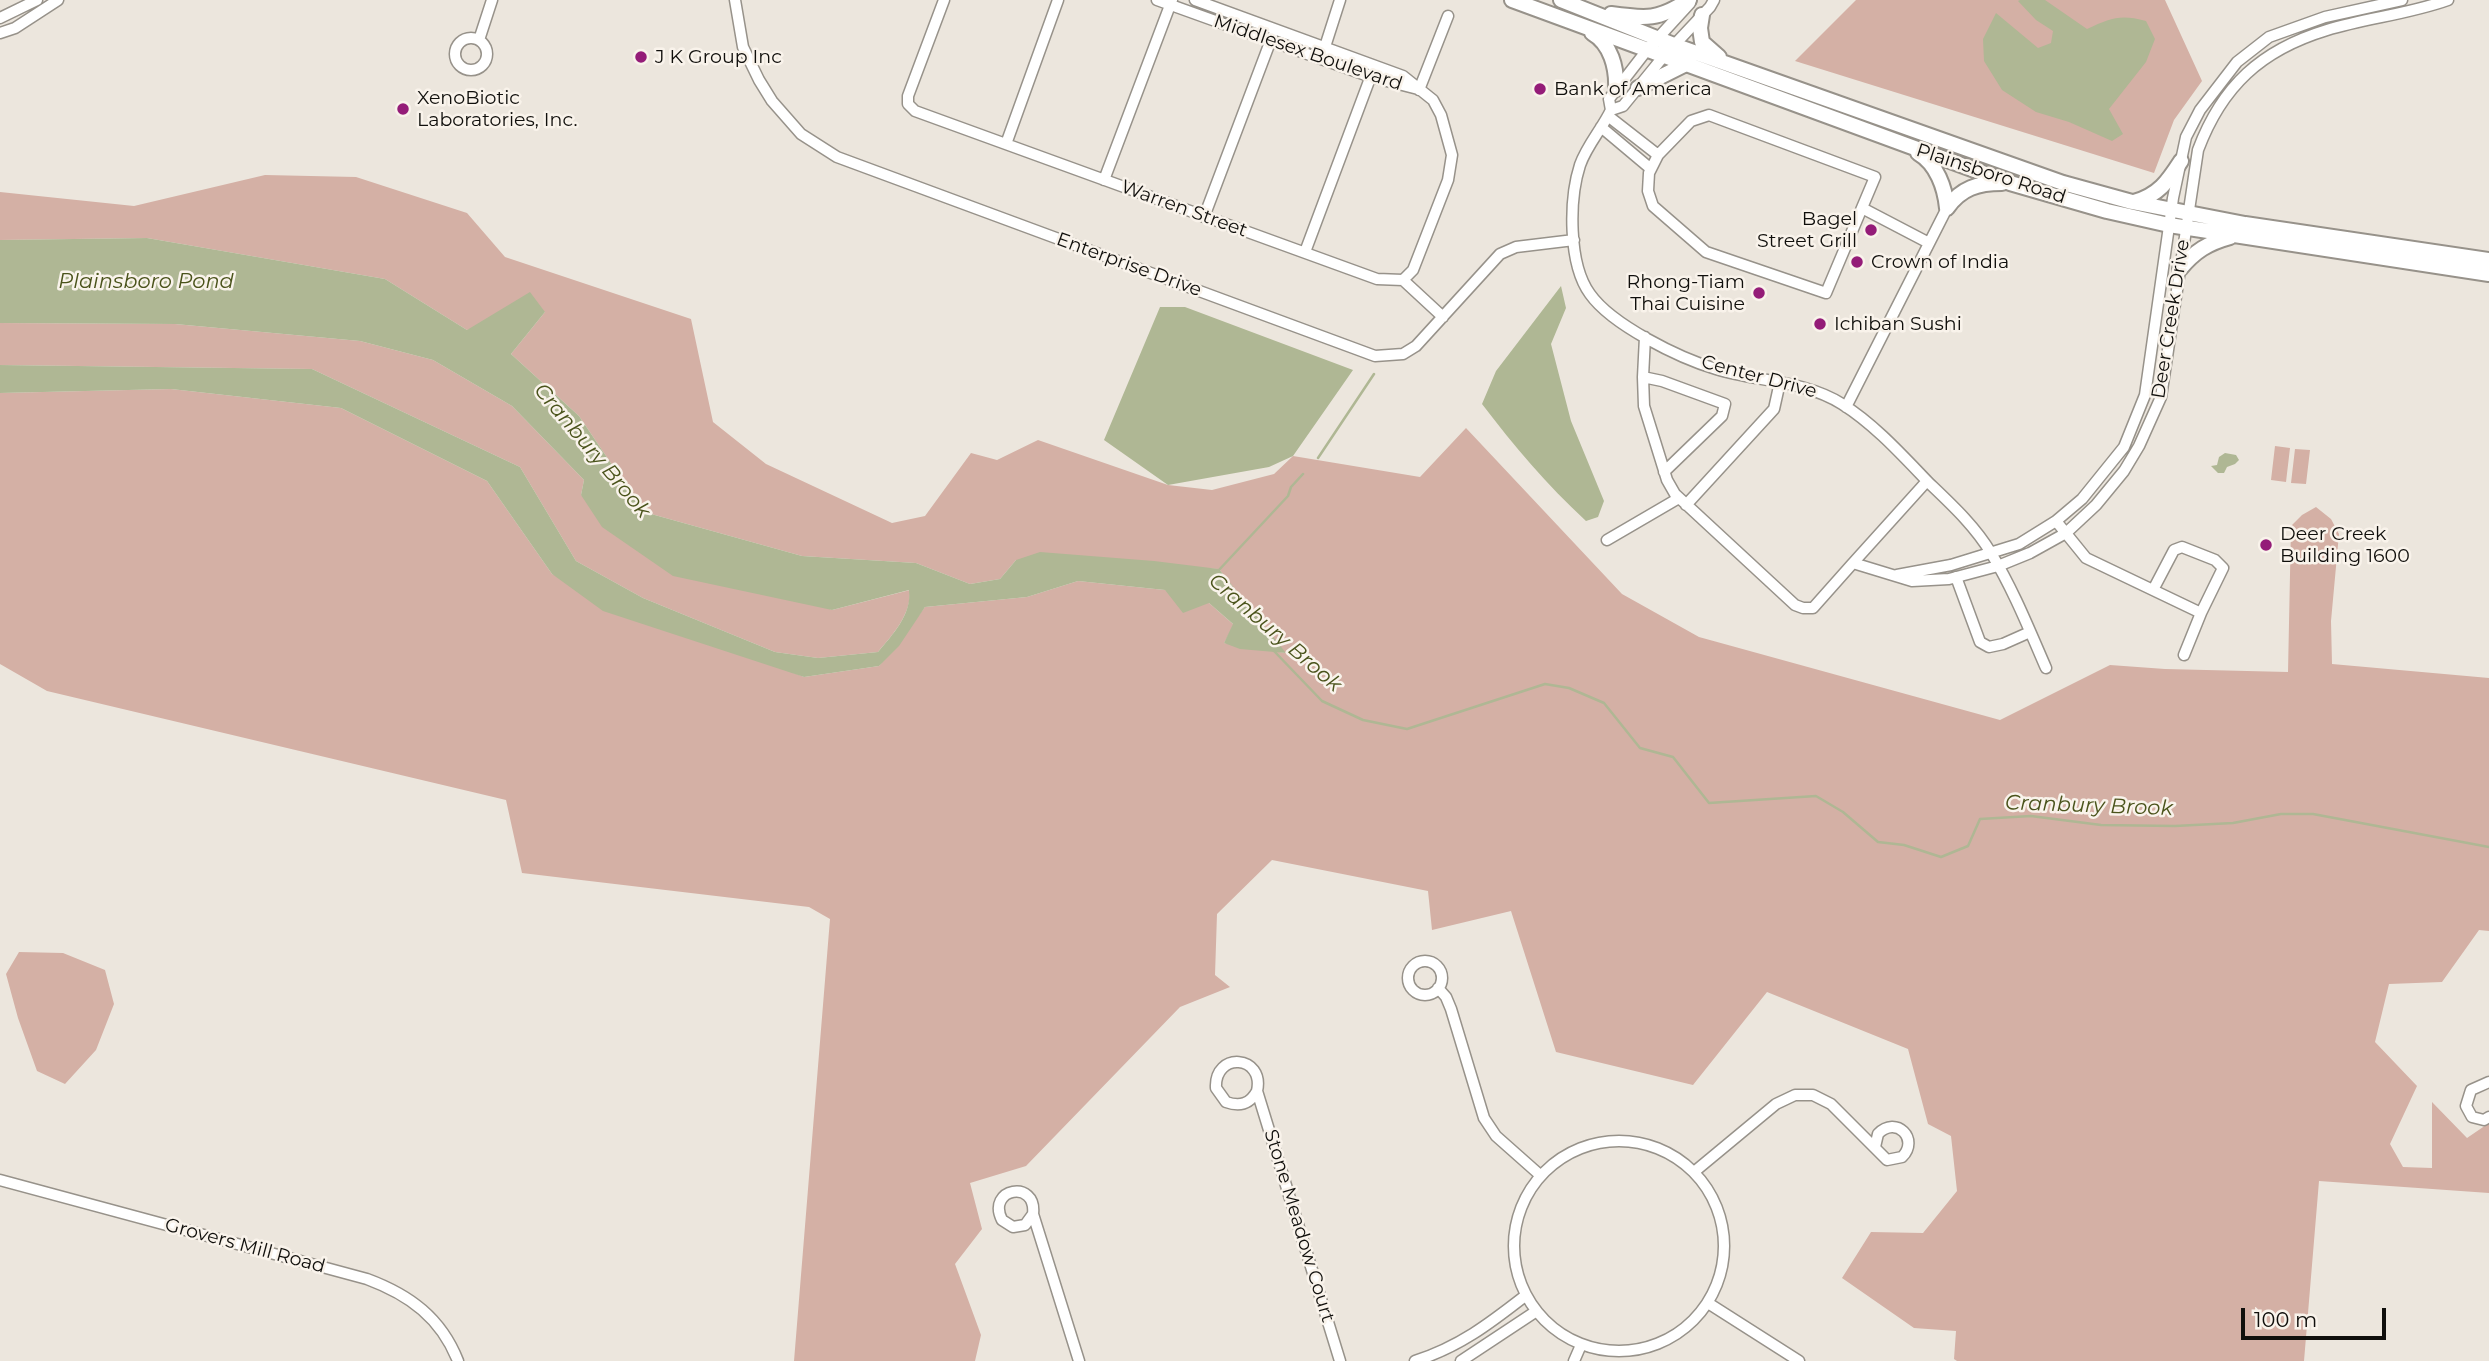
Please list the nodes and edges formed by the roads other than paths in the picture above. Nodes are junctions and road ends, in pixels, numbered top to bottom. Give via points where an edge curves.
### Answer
1 (37, 0) edge
2 (58, 0) edge
3 (492, 0) edge
4 (734, 0) edge
5 (944, 0) edge
6 (1058, 0) edge
7 (1157, 0) edge
8 (1195, 0) edge
9 (1340, 0) edge
10 (1512, 0) edge
11 (1561, 0) edge
12 (1691, 0) edge
13 (1714, 0) edge
14 (2402, 0) edge
15 (2448, 0) edge
16 (1171, 3) edge
17 (1226, 5) edge
18 (1576, 6) junction
19 (1702, 15) junction
20 (1448, 16) dead end
21 (0, 18) edge
22 (1219, 22) junction
23 (1578, 26) junction
24 (1275, 30) junction
25 (0, 33) edge
26 (1659, 39) junction
27 (479, 40) dead end
28 (1270, 41) junction
29 (1674, 45) junction
30 (1325, 49) junction
31 (1647, 50) junction
32 (1663, 57) junction
33 (1321, 60) junction
34 (1728, 64) junction
35 (1684, 65) junction
36 (1374, 66) junction
37 (1371, 77) junction
38 (1638, 88) junction
39 (1616, 89) junction
40 (1419, 90) junction
41 (1609, 113) junction
42 (1601, 127) junction
43 (1006, 144) junction
44 (1901, 144) junction
45 (1658, 155) junction
46 (2181, 161) junction
47 (1651, 169) junction
48 (1104, 180) junction
49 (2010, 183) junction
50 (2132, 202) junction
51 (1862, 208) junction
52 (1947, 208) junction
53 (2172, 210) junction
54 (1204, 218) junction
55 (2187, 220) junction
56 (2169, 225) junction
57 (2234, 236) junction
58 (1574, 240) junction
59 (1929, 243) junction
60 (1305, 252) junction
61 (2489, 260) edge
62 (2180, 269) junction
63 (2489, 274) edge
64 (1403, 280) junction
65 (1443, 317) junction
66 (1645, 337) junction
67 (1643, 377) junction
68 (1780, 382) junction
69 (1846, 407) junction
70 (1664, 472) junction
71 (1927, 481) junction
72 (1683, 501) junction
73 (2056, 521) junction
74 (2066, 533) junction
75 (1607, 540) dead end
76 (1991, 553) junction
77 (1853, 564) junction
78 (1998, 566) junction
79 (1893, 576) junction
80 (1956, 577) junction
81 (2153, 590) junction
82 (2201, 613) junction
83 (2030, 632) junction
84 (2184, 655) dead end
85 (2046, 668) dead end
86 (1438, 988) dead end
87 (2489, 1082) edge
88 (1257, 1091) junction
89 (2489, 1117) edge
90 (1875, 1147) dead end
91 (1694, 1172) junction
92 (1540, 1175) junction
93 (0, 1180) edge
94 (1033, 1214) dead end
95 (1525, 1296) junction
96 (1708, 1303) junction
97 (1535, 1312) junction
98 (1581, 1345) junction
99 (458, 1361) edge
100 (1079, 1361) edge
101 (1340, 1361) edge
102 (1415, 1361) edge
103 (1461, 1361) edge
104 (1574, 1361) edge
105 (1798, 1361) edge

1 - 21 street
2 - 25 street
3 - 27 street
4 - 65 street, Enterprise Drive via 743,47 772,100 801,134 837,157 1375,356 1403,354
5 - 43 street, Warren Street via 908,104 915,111
6 - 43 street
7 - 16 street, Middlesex Boulevard
8 - 17 street, Middlesex Boulevard
9 - 30 street
10 - 23 street, Plainsboro Road
11 - 18 street, Plainsboro Road
12 - 18 street via 1667,14 1643,18
12 - 26 street, Center Drive
13 - 19 street, Center Drive
14 - 46 street, Deer Creek Drive via 2325,17 2269,37 2236,62 2216,87 2186,137
15 - 55 street, Deer Creek Drive via 2327,30 2292,43 2252,69 2223,98 2208,123 2198,150
16 - 22 street, Middlesex Boulevard
16 - 48 street
17 - 22 street
17 - 24 street, Middlesex Boulevard
18 - 26 street, Plainsboro Road
19 - 29 street, Center Drive
19 - 34 street via 1702,42
20 - 40 street
22 - 28 street, Middlesex Boulevard
23 - 31 street, Plainsboro Road
23 - 39 street via 1599,38 1611,54
24 - 28 street
24 - 30 street, Middlesex Boulevard
26 - 29 street, Plainsboro Road
26 - 31 street, Center Drive
28 - 33 street, Middlesex Boulevard
28 - 54 street
29 - 32 street, Center Drive
29 - 34 street, Plainsboro Road
30 - 33 street
30 - 36 street, Middlesex Boulevard
31 - 32 street, Plainsboro Road
31 - 39 street, Center Drive
32 - 35 street, Plainsboro Road
32 - 38 street, Center Drive
33 - 37 street, Middlesex Boulevard
34 - 50 street, Plainsboro Road via 2055,181
35 - 38 street
35 - 44 street, Plainsboro Road
36 - 37 street
36 - 40 street, Middlesex Boulevard via 1404,76
37 - 40 street, Middlesex Boulevard
37 - 60 street
38 - 41 street, Center Drive via 1623,106
39 - 41 street, Center Drive via 1609,99
40 - 64 street, Middlesex Boulevard via 1433,100 1441,115 1452,155 1448,180 1413,270
41 - 42 street, Center Drive
41 - 45 street
42 - 47 street
42 - 58 street, Center Drive via 1579,168
43 - 48 street, Warren Street
44 - 49 street, Plainsboro Road
44 - 52 street via 1925,157 1935,170
45 - 47 street
45 - 51 street via 1691,121 1709,115 1875,177
46 - 50 street via 2166,185 2149,198
46 - 53 street, Deer Creek Drive
47 - 51 street via 1648,191 1653,206 1706,252 1826,293
48 - 54 street, Warren Street
49 - 52 street via 1978,184
49 - 56 street, Plainsboro Road
50 - 53 street, Plainsboro Road
51 - 59 street
52 - 59 street
53 - 55 street, Plainsboro Road
53 - 56 street, Deer Creek Drive
54 - 60 street, Warren Street
55 - 56 street, Plainsboro Road
55 - 57 street, Plainsboro Road
55 - 61 street, Plainsboro Road via 2245,224
55 - 62 street, Deer Creek Drive
56 - 73 street, Deer Creek Drive via 2145,395 2138,414 2124,447 2107,470
57 - 62 street via 2209,243
57 - 63 street, Plainsboro Road
58 - 65 street, Enterprise Drive via 1516,247 1500,254
58 - 66 street, Center Drive via 1581,276 1590,294
59 - 69 street
60 - 64 street, Warren Street via 1377,279
62 - 74 street, Deer Creek Drive via 2168,362 2154,415 2124,471
64 - 65 street
66 - 67 street
66 - 68 street, Center Drive via 1715,369
67 - 70 street via 1644,406
67 - 70 street via 1725,404 1722,416
68 - 69 street, Center Drive via 1822,393
68 - 72 street via 1773,409
69 - 71 street, Center Drive
70 - 72 street
71 - 76 street, Center Drive via 1963,516
71 - 77 street
72 - 75 street
72 - 77 street via 1803,608 1814,608
73 - 74 street
73 - 76 street, Deer Creek Drive via 2019,544
74 - 78 street, Deer Creek Drive
74 - 81 street via 2086,558
76 - 78 street, Center Drive
76 - 79 street, Deer Creek Drive
77 - 79 street
78 - 80 street, Deer Creek Drive
78 - 83 street, Center Drive
79 - 80 street, Deer Creek Drive via 1912,581
80 - 83 street via 1980,642 1989,647
81 - 82 street
81 - 82 street via 2174,550 2182,547 2215,560 2223,568
82 - 84 street
83 - 85 street, Center Drive
86 - 92 street via 1451,1009 1485,1118 1496,1136
87 - 89 street via 2472,1090 2466,1106 2472,1116
88 - 88 street, Stone Meadow Court via 1258,1077 1249,1065 1228,1064 1218,1074 1216,1088 1226,1102 1248,1102
88 - 101 street, Stone Meadow Court
90 - 91 street via 1831,1104 1814,1095 1795,1095 1776,1104
91 - 92 street via 1666,1152 1622,1141 1599,1142 1567,1154
91 - 96 street via 1711,1194 1723,1230 1720,1277
92 - 95 street via 1522,1202 1513,1233 1514,1266
93 - 99 street, Grovers Mill Road via 391,1287 430,1315
94 - 100 street
95 - 97 street
95 - 102 street via 1444,1352
96 - 98 street via 1690,1325 1648,1347 1610,1352
96 - 105 street
97 - 98 street via 1556,1332
97 - 103 street
98 - 104 street

